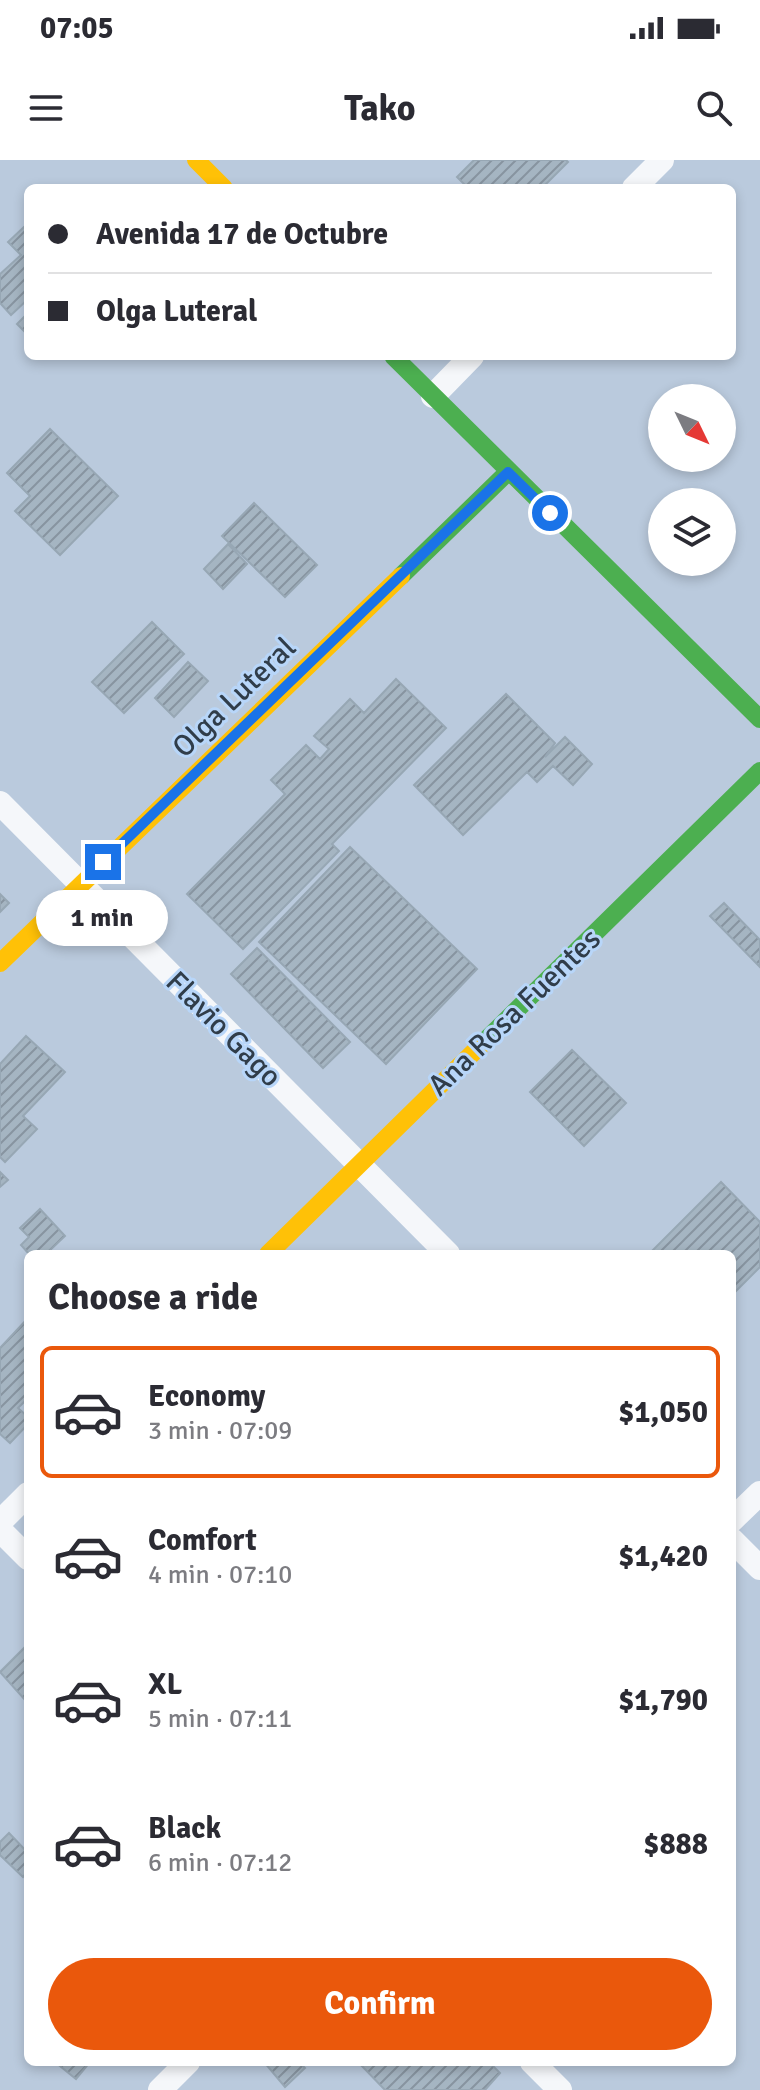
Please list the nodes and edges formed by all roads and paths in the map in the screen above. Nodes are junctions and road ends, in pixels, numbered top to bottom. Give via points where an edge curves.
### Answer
1 (196, 160) edge
2 (662, 160) edge
3 (220, 184) edge
4 (638, 184) edge
5 (397, 360) edge
6 (468, 360) edge
7 (433, 396) junction
8 (508, 472) junction
9 (760, 719) edge
10 (760, 771) edge
11 (0, 803) edge
12 (80, 884) junction
13 (0, 963) edge
14 (358, 1164) junction
15 (272, 1250) edge
16 (444, 1250) edge
17 (760, 1493) edge
18 (24, 1498) edge
19 (736, 1516) edge
20 (0, 1522) edge
21 (0, 1530) edge
22 (736, 1544) edge
23 (24, 1554) edge
24 (760, 1568) edge
25 (184, 2066) edge
26 (536, 2066) edge
27 (160, 2090) edge
28 (560, 2090) edge

1 - 3 street
2 - 4 street
5 - 7 street
6 - 7 street
7 - 8 street
8 - 9 street
8 - 12 street, Olga Luteral
10 - 14 street, Ana Rosa Fuentes
11 - 12 street, Flavio Gago
12 - 13 street, Olga Luteral
12 - 14 street, Flavio Gago
14 - 15 street, Ana Rosa Fuentes
14 - 16 street, Flavio Gago
17 - 19 street
18 - 20 street
21 - 23 street
22 - 24 street
25 - 27 street
26 - 28 street

